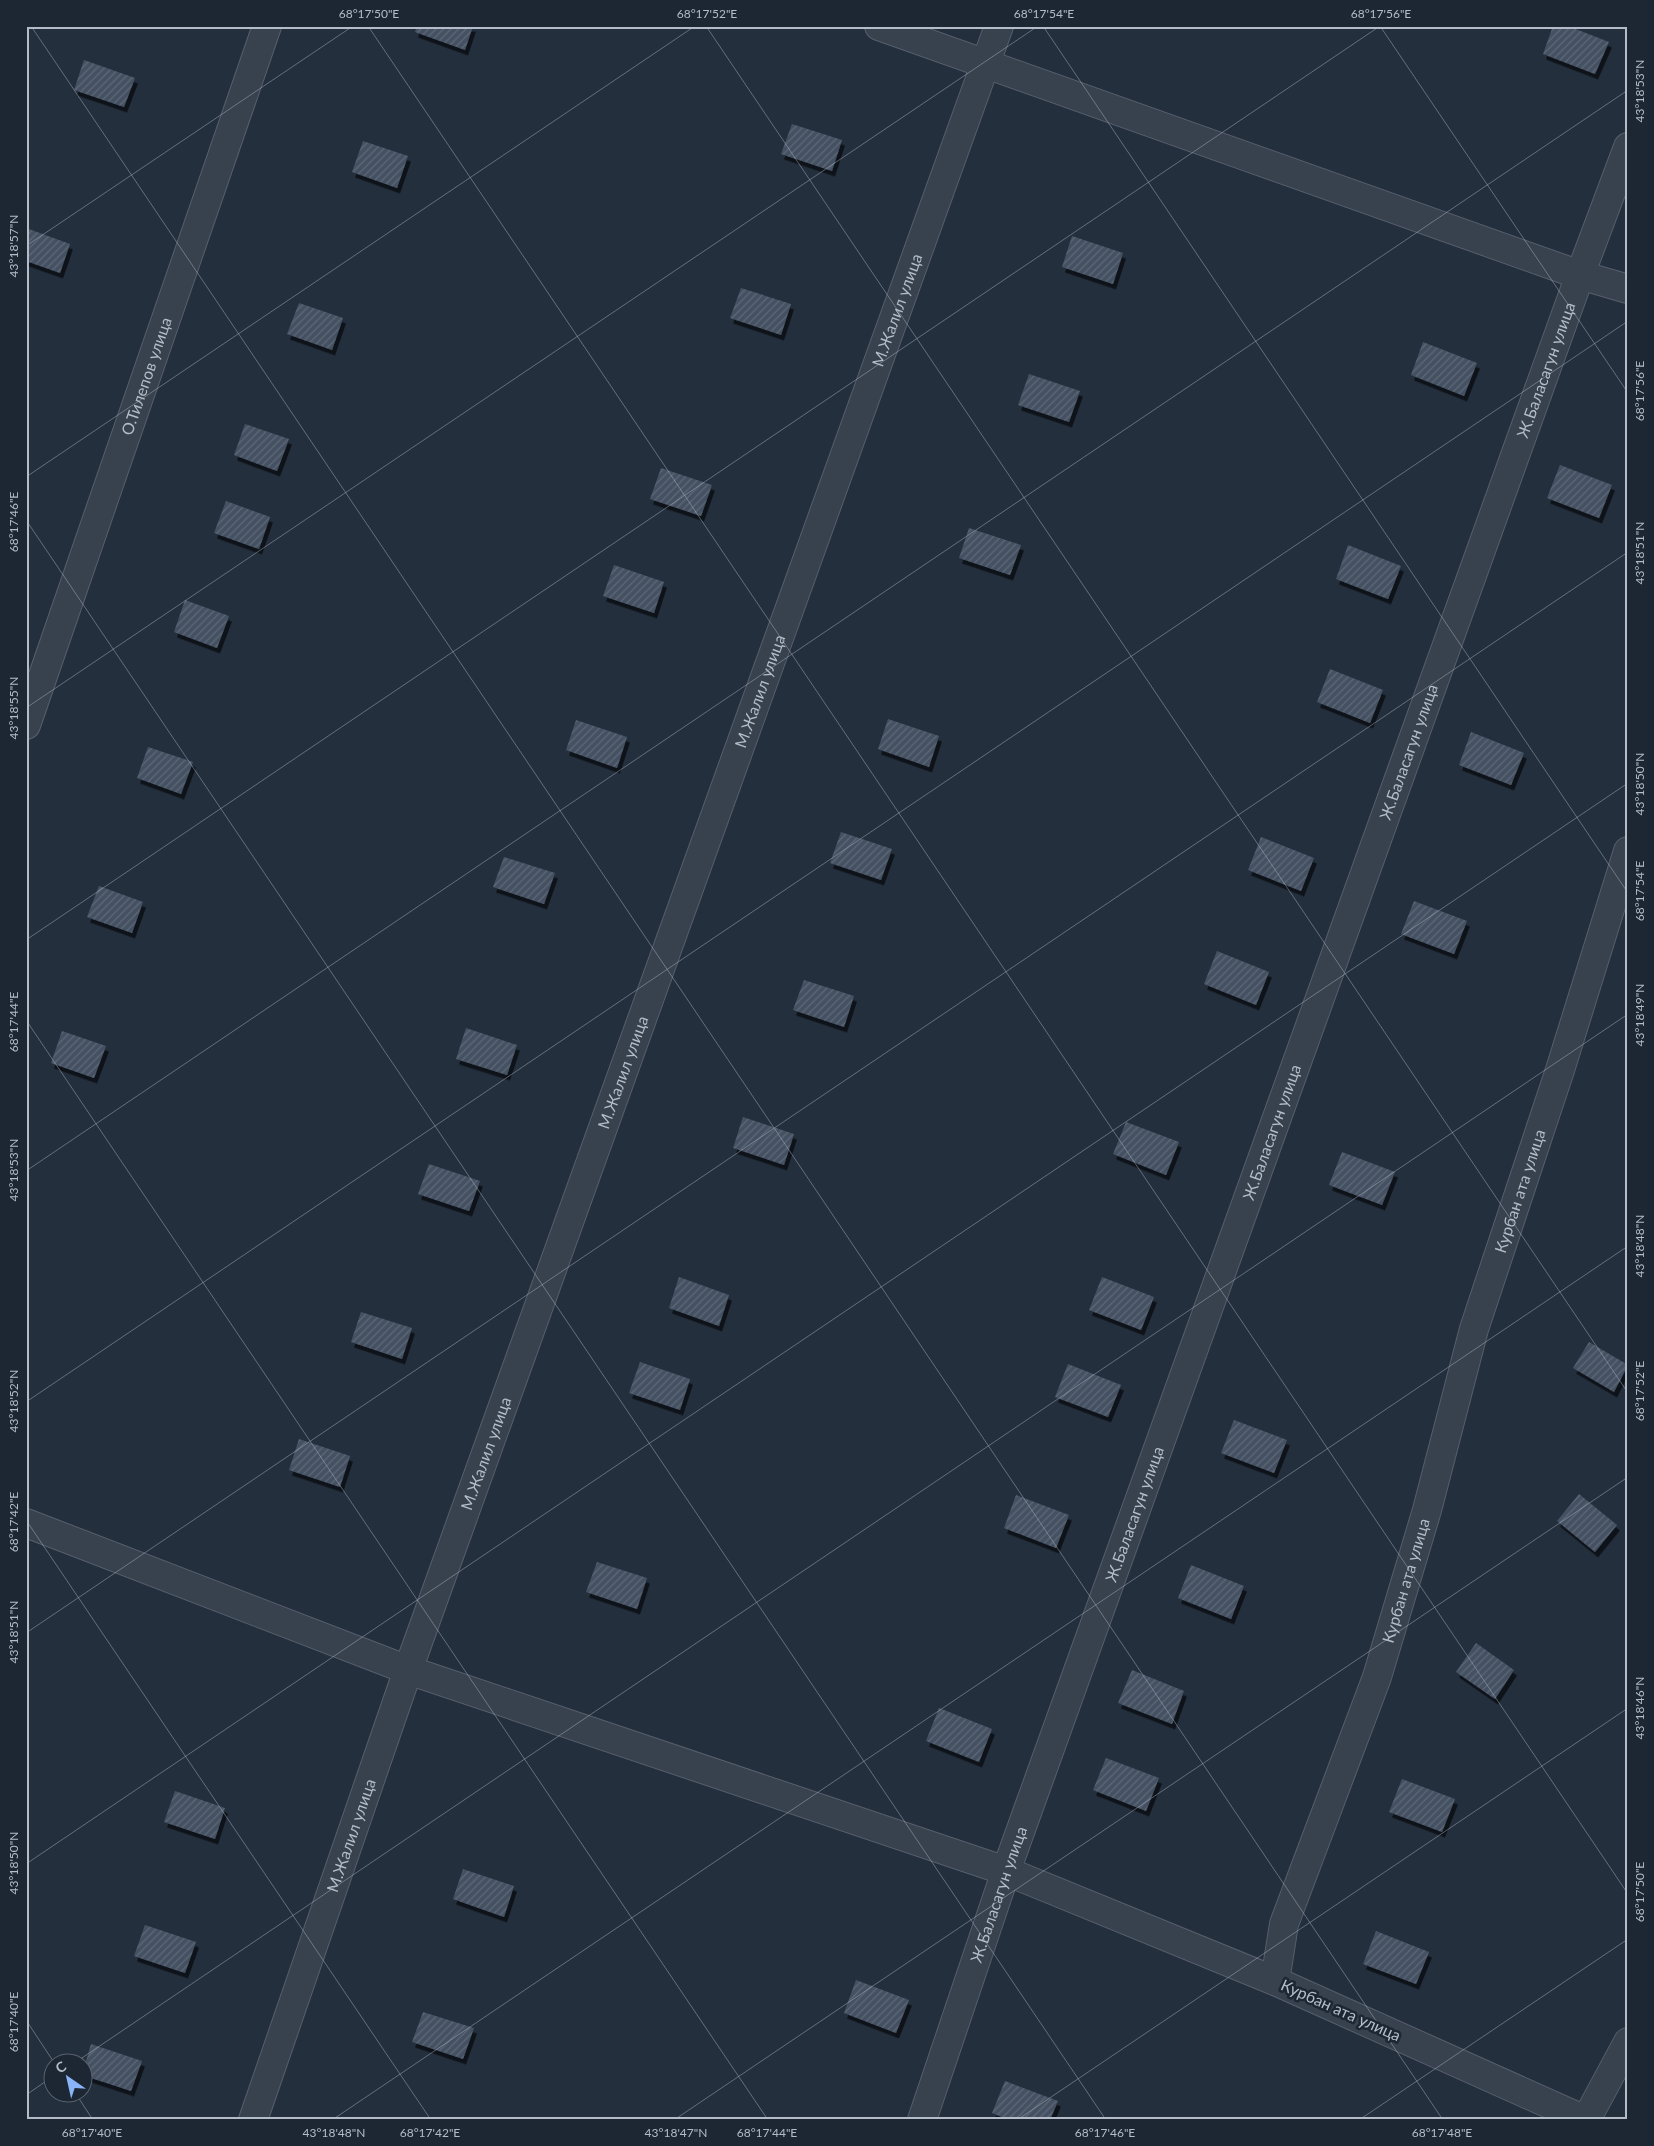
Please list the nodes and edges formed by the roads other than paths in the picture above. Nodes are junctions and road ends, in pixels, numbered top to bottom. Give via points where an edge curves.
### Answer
1 (267, 26) edge
2 (879, 26) edge
3 (1000, 26) edge
4 (986, 64) junction
5 (1628, 147) edge
6 (1580, 275) junction
7 (1628, 289) edge
8 (26, 726) edge
9 (1628, 851) edge
10 (26, 1523) edge
11 (408, 1670) junction
12 (1006, 1871) junction
13 (1275, 1981) junction
14 (1628, 2042) edge
15 (253, 2120) edge
16 (922, 2120) edge
17 (1585, 2120) edge

1 - 8 street, О.Тилепов улица
2 - 4 street
3 - 4 street, М.Жалил улица
4 - 6 street
4 - 11 street, М.Жалил улица
5 - 6 street, Ж.Баласагун улица
6 - 7 street
6 - 12 street, Ж.Баласагун улица
9 - 13 street, Курбан ата улица via 1474,1329 1427,1510 1377,1677 1284,1924
10 - 11 street
11 - 12 street
11 - 15 street, М.Жалил улица
12 - 13 street
12 - 16 street, Ж.Баласагун улица
13 - 17 street, Курбан ата улица
14 - 17 street

